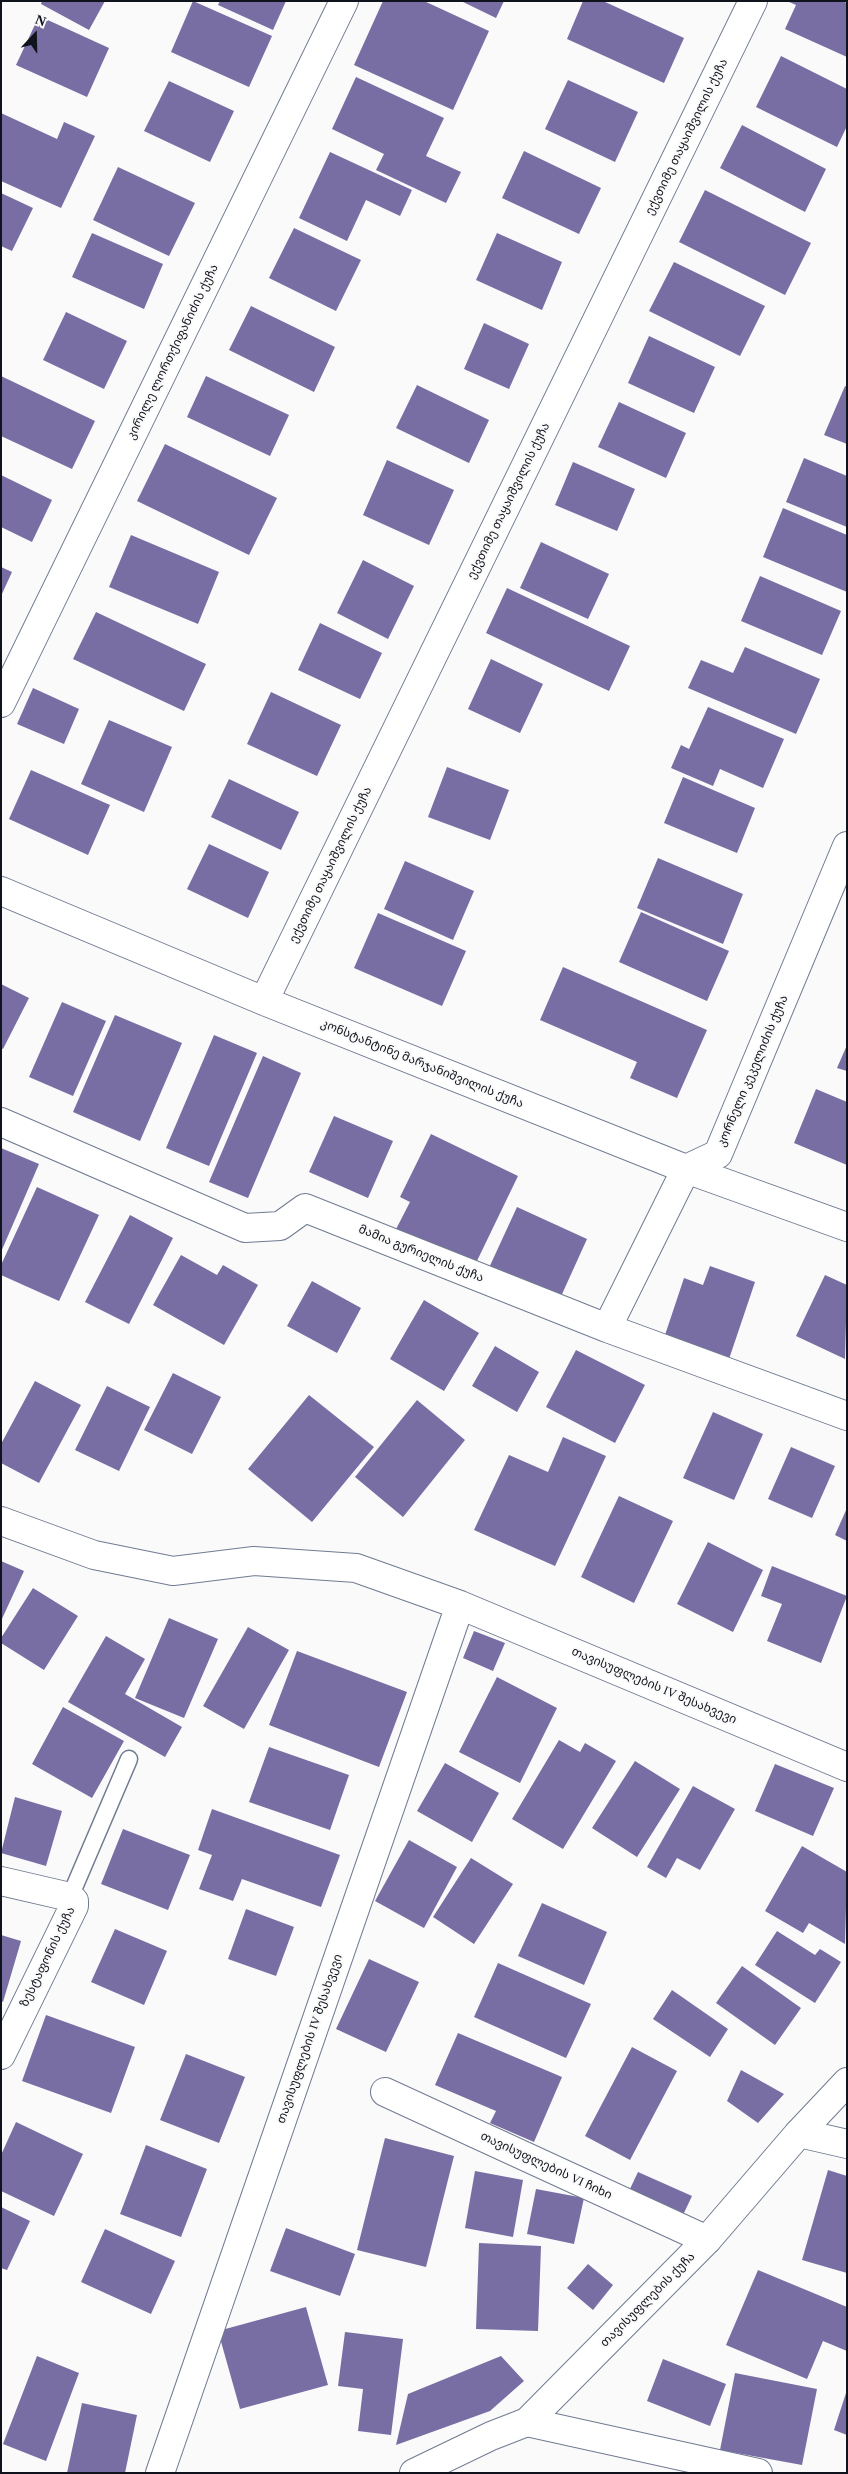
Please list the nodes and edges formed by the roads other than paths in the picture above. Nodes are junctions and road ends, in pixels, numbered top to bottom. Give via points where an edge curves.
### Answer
1 (344, 1) edge
2 (753, 1) edge
3 (1, 703) edge
4 (847, 846) edge
5 (1, 891) edge
6 (264, 1001) junction
7 (1, 1122) edge
8 (686, 1169) junction
9 (847, 1227) edge
10 (607, 1328) junction
11 (847, 1416) edge
12 (1, 1521) edge
13 (460, 1605) junction
14 (129, 1759) dead end
15 (847, 1767) edge
16 (1, 1881) edge
17 (70, 1897) junction
18 (5, 2038) edge
19 (847, 2082) edge
20 (386, 2092) dead end
21 (799, 2133) junction
22 (847, 2144) edge
23 (707, 2240) junction
24 (527, 2422) junction
25 (160, 2473) edge
26 (414, 2473) edge
27 (758, 2473) edge

1 - 3 street, კირილე ლორთქიფანიძის ქუჩა
2 - 6 street, ექვთიმე თაყაიშვილის ქუჩა
4 - 8 street, კორნელი კეკელიძის ქუჩა via 718,1154
5 - 6 street, კონსტანტინე მარჯანიშვილის ქუჩა
6 - 8 street, კონსტანტინე მარჯანიშვილის ქუჩა
7 - 10 street, მამია გურიელის ქუჩა via 245,1228 280,1226 305,1208
8 - 9 street, კონსტანტინე მარჯანიშვილის ქუჩა
8 - 10 street
10 - 11 street, მამია გურიელის ქუჩა
12 - 13 street, თავისუფლების IV შესახვევი via 94,1555 173,1571 254,1561 356,1568
13 - 15 street, თავისუფლების IV შესახვევი
13 - 25 street, თავისუფლების IV შესახვევი
14 - 17 lane
16 - 17 street, ზესტაფონის ქუჩა
17 - 18 street, ზესტაფონის ქუჩა via 74,1906
19 - 21 street, თავისუფლების ქუჩა
20 - 23 street, თავისუფლების VI ჩიხი
21 - 22 street
21 - 23 street, თავისუფლების ქუჩა
23 - 24 street, თავისუფლების ქუჩა
24 - 26 street, თავისუფლების ქუჩა
24 - 27 street

